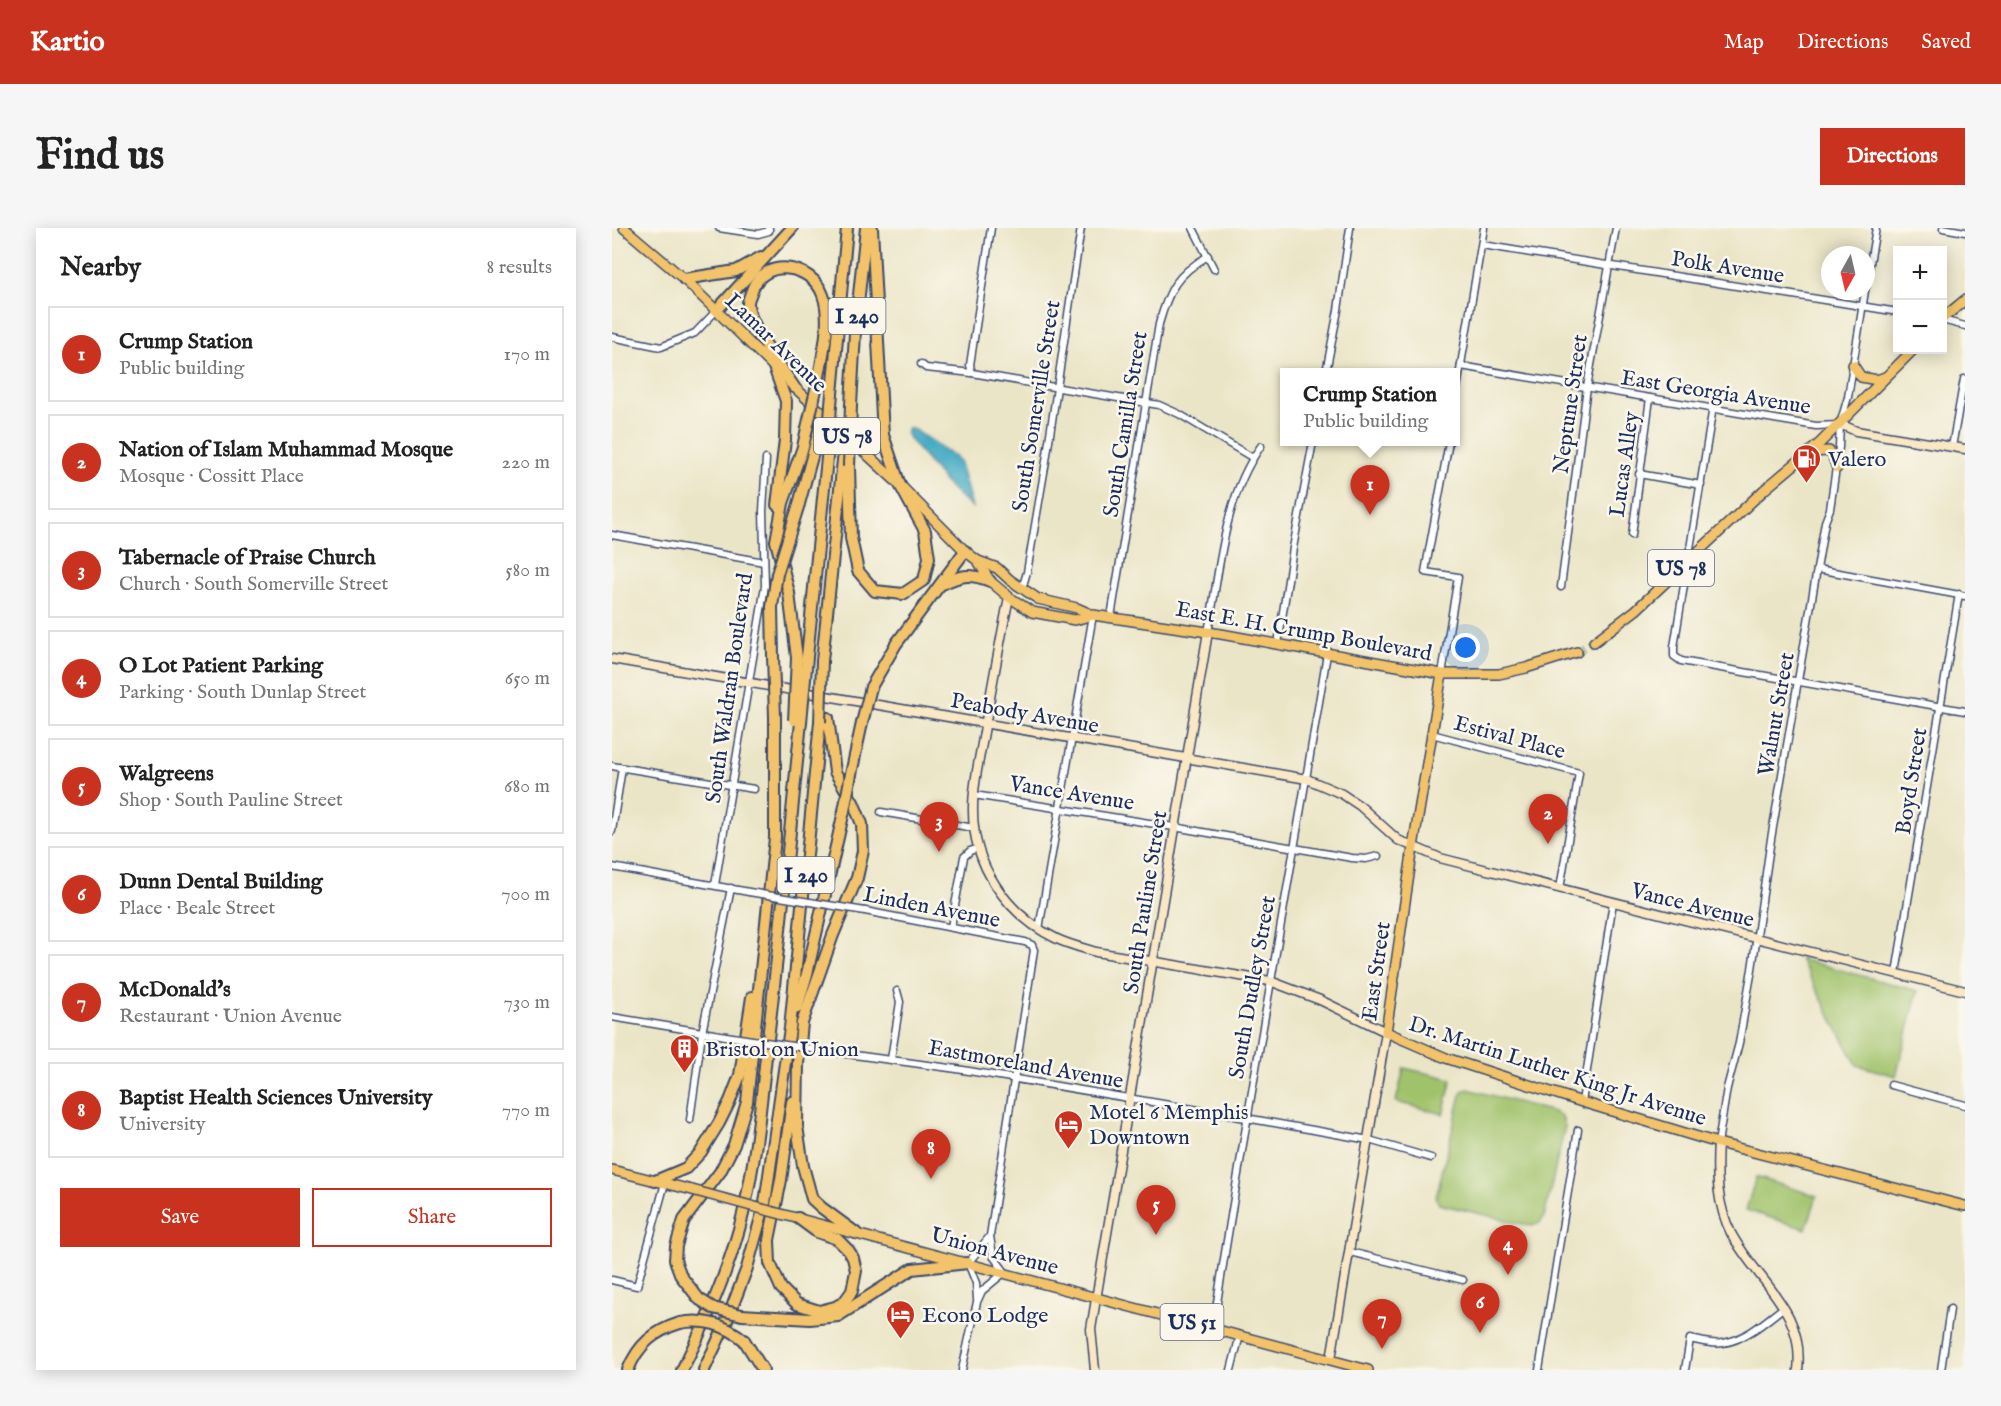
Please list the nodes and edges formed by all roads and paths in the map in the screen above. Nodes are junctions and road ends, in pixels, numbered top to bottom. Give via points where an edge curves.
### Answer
1 (624, 228) edge
2 (719, 228) edge
3 (792, 228) edge
4 (847, 228) edge
5 (866, 228) edge
6 (872, 228) edge
7 (991, 228) edge
8 (1081, 228) edge
9 (1192, 228) edge
10 (1350, 228) edge
11 (1484, 228) edge
12 (1616, 228) edge
13 (1876, 228) edge
14 (1942, 228) edge
15 (769, 229) edge
16 (1965, 232) edge
17 (1482, 245) junction
18 (1873, 246) edge
19 (769, 252) junction
20 (1208, 256) junction
21 (1610, 264) junction
22 (1214, 269) dead end
23 (684, 279) junction
24 (1864, 300) edge
25 (1965, 300) edge
26 (1863, 306) junction
27 (717, 310) junction
28 (1893, 311) edge
29 (1947, 316) edge
30 (1947, 321) edge
31 (1965, 326) edge
32 (612, 337) edge
33 (1909, 354) edge
34 (921, 364) dead end
35 (1853, 365) junction
36 (1461, 366) junction
37 (774, 367) junction
38 (1327, 368) edge
39 (1460, 372) edge
40 (972, 373) junction
41 (1887, 376) junction
42 (1964, 379) edge
43 (794, 387) junction
44 (1587, 387) junction
45 (1056, 388) junction
46 (1650, 398) junction
47 (1146, 402) junction
48 (831, 405) junction
49 (1713, 407) junction
50 (1840, 424) junction
51 (1261, 446) dead end
52 (1312, 446) edge
53 (1448, 446) edge
54 (1952, 447) junction
55 (1965, 449) edge
56 (1809, 452) junction
57 (1253, 458) junction
58 (766, 459) dead end
59 (846, 464) junction
60 (1837, 468) junction
61 (1639, 474) junction
62 (900, 485) junction
63 (1701, 485) junction
64 (612, 535) edge
65 (1632, 535) dead end
66 (776, 541) junction
67 (965, 551) junction
68 (978, 561) junction
69 (764, 562) junction
70 (1688, 562) junction
71 (1817, 569) junction
72 (990, 580) junction
73 (938, 587) junction
74 (1561, 587) dead end
75 (1022, 589) junction
76 (1962, 595) edge
77 (1009, 597) junction
78 (1093, 615) junction
79 (1111, 617) junction
80 (1208, 632) junction
81 (1594, 642) tunnel mouth
82 (1278, 644) junction
83 (1577, 652) tunnel mouth
84 (1327, 654) junction
85 (802, 657) junction
86 (612, 659) edge
87 (1442, 674) junction
88 (1799, 682) junction
89 (749, 683) junction
90 (1940, 707) junction
91 (1965, 711) edge
92 (824, 720) junction
93 (985, 724) junction
94 (1432, 734) junction
95 (1072, 739) junction
96 (1186, 758) junction
97 (612, 766) edge
98 (622, 768) junction
99 (1306, 779) junction
100 (732, 786) junction
101 (754, 789) dead end
102 (974, 795) junction
103 (1060, 809) junction
104 (881, 812) dead end
105 (1174, 827) junction
106 (974, 828) junction
107 (612, 831) edge
108 (1413, 847) junction
109 (979, 848) junction
110 (1295, 848) junction
111 (1378, 856) dead end
112 (612, 867) edge
113 (715, 885) junction
114 (730, 888) junction
115 (1560, 889) junction
116 (1613, 902) junction
117 (951, 927) junction
118 (1039, 929) junction
119 (764, 938) junction
120 (1757, 939) junction
121 (1152, 961) junction
122 (1896, 973) junction
123 (1270, 981) junction
124 (1965, 991) edge
125 (897, 992) dead end
126 (612, 1017) edge
127 (790, 1028) junction
128 (1386, 1032) junction
129 (702, 1033) junction
130 (891, 1059) junction
131 (798, 1064) junction
132 (1016, 1079) junction
133 (1891, 1085) dead end
134 (1129, 1100) junction
135 (1582, 1102) junction
136 (1965, 1104) edge
137 (1246, 1118) junction
138 (690, 1120) dead end
139 (1578, 1130) dead end
140 (1369, 1140) junction
141 (1718, 1143) junction
142 (1431, 1158) dead end
143 (612, 1170) edge
144 (660, 1182) junction
145 (1965, 1206) edge
146 (798, 1218) junction
147 (856, 1233) junction
148 (990, 1236) junction
149 (1350, 1252) junction
150 (968, 1263) junction
151 (1005, 1272) junction
152 (612, 1280) edge
153 (1463, 1280) dead end
154 (1096, 1297) junction
155 (977, 1302) junction
156 (1784, 1307) junction
157 (1950, 1309) dead end
158 (1213, 1328) junction
159 (1240, 1335) junction
160 (1331, 1359) junction
161 (628, 1370) edge
162 (682, 1370) edge
163 (704, 1370) edge
164 (763, 1370) edge
165 (963, 1370) edge
166 (1095, 1370) edge
167 (1231, 1370) edge
168 (1329, 1370) edge
169 (1368, 1370) edge
170 (1539, 1370) edge
171 (1685, 1370) edge
172 (1798, 1370) edge
173 (1941, 1370) edge

1 - 23 main road, Lamar Avenue / US 78
2 - 15 street via 758,234
3 - 19 highway
4 - 48 highway, I 240
5 - 59 highway, I 240, bridge
6 - 62 highway via 883,435
7 - 40 street via 970,365
8 - 45 street, South Somerville Street
9 - 20 street
10 - 38 street
11 - 17 street
12 - 21 street, Neptune Street
13 - 18 street, Walnut Street
14 - 16 street
17 - 21 street, Polk Avenue
17 - 36 street
19 - 23 highway via 736,271
19 - 27 highway
20 - 22 street
20 - 47 street, South Camilla Street via 1180,275 1168,295
21 - 26 street, Polk Avenue
21 - 44 street, Neptune Street
23 - 27 main road, Lamar Avenue / US 78
24 - 26 street, Walnut Street
25 - 29 main road
26 - 28 street, Polk Avenue
26 - 35 street, Walnut Street
27 - 32 street via 695,333 661,347
27 - 37 main road, Lamar Avenue / US 78
30 - 31 street
33 - 41 main road, US 78
34 - 40 street via 926,368
35 - 41 main road via 1867,380
35 - 50 street, Walnut Street
36 - 39 street
36 - 44 street, East Georgia Avenue
37 - 43 main road, Lamar Avenue / US 78
37 - 66 highway via 786,401
40 - 45 street
41 - 50 main road, US 78
42 - 54 street
43 - 62 main road, Lamar Avenue / US 78
43 - 66 highway, bridge via 753,322 748,302 755,283 772,270 788,267 816,283 823,293 826,320 819,377 802,447 783,502
44 - 46 street, East Georgia Avenue
44 - 74 street, Neptune Street
45 - 47 street
45 - 75 street, South Somerville Street
46 - 49 street, East Georgia Avenue
46 - 61 street, Lucas Alley
47 - 57 street via 1179,414
47 - 79 street, South Camilla Street
48 - 85 highway, I 240, bridge
48 - 119 highway, bridge via 821,424 777,574 772,607 775,838
49 - 50 street, East Georgia Avenue via 1816,426
49 - 63 street
50 - 54 street, East Georgia Avenue via 1856,431
50 - 56 main road, US 78
50 - 60 street, Walnut Street
51 - 57 street, South Pauline Street
52 - 82 street
53 - 87 street, East Street via 1425,572 1458,577
54 - 55 street, East Georgia Avenue
56 - 60 main road via 1829,451
56 - 70 main road, US 78
57 - 80 street, South Pauline Street via 1234,500
58 - 69 street, South Waldran Boulevard
59 - 62 highway via 850,538 858,571 875,591 903,594 924,580 929,558 925,531
59 - 92 highway, I 240, bridge via 829,596
60 - 71 street, Walnut Street
61 - 63 street
61 - 65 street, Lucas Alley
62 - 67 main road, Lamar Avenue / US 78
63 - 70 street
64 - 69 street
66 - 85 highway
67 - 68 main road, Lamar Avenue / US 78
67 - 73 highway
68 - 72 main road, East E. H. Crump Boulevard / US 78
68 - 75 main road, East E. H. Crump Boulevard / US 78 via 998,568
69 - 89 street, South Waldran Boulevard via 765,586
70 - 81 main road, US 78
70 - 88 street via 1674,656 1681,661
71 - 76 street
71 - 88 street, Walnut Street
72 - 73 highway via 974,575 958,577
72 - 77 main road, East E. H. Crump Boulevard / US 78
73 - 127 highway, bridge via 896,644 871,687 802,992
75 - 78 main road, East E. H. Crump Boulevard / US 78 via 1038,599
76 - 90 street, Boyd Street
77 - 78 main road, East E. H. Crump Boulevard / US 78 via 1032,612 1075,620
77 - 93 street, Dr. Martin Luther King Jr Avenue
78 - 79 main road, East E. H. Crump Boulevard / US 78
78 - 95 street
79 - 80 main road, East E. H. Crump Boulevard / US 78
80 - 82 main road, East E. H. Crump Boulevard / US 78
80 - 96 street, South Pauline Street
82 - 84 main road, East E. H. Crump Boulevard / US 78
83 - 87 main road, East E. H. Crump Boulevard / US 78 via 1499,674
84 - 87 main road, East E. H. Crump Boulevard / US 78
84 - 99 street, South Dudley Street
85 - 162 highway, I 240, bridge via 794,793 751,1174 743,1213 715,1298
86 - 89 street, Peabody Avenue
87 - 94 main road, East Street
88 - 90 street
88 - 120 street, Walnut Street
89 - 93 street, Peabody Avenue
89 - 100 street, South Waldran Boulevard
90 - 91 street
90 - 122 street, Boyd Street
92 - 127 highway, I 240
92 - 131 highway via 836,772 862,824 864,851 802,1023
93 - 95 street, Peabody Avenue
93 - 102 street, Dr. Martin Luther King Jr Avenue
94 - 108 main road, East Street
94 - 115 street, Estival Place via 1579,773
95 - 96 street, Peabody Avenue
95 - 103 street
96 - 99 street, Peabody Avenue
96 - 105 street, South Pauline Street
97 - 98 street
98 - 100 street
98 - 107 street
99 - 108 street, Peabody Avenue via 1342,794 1393,836
99 - 110 street, South Dudley Street
100 - 101 street
100 - 113 street, South Waldran Boulevard
102 - 103 street, Vance Avenue
102 - 106 street, Dr. Martin Luther King Jr Avenue
103 - 105 street, Vance Avenue
103 - 118 street
104 - 106 street
105 - 110 street, Vance Avenue
105 - 121 street, South Pauline Street
106 - 109 street, Dr. Martin Luther King Jr Avenue
108 - 115 street, Vance Avenue via 1440,858
108 - 128 main road, East Street
109 - 117 street via 964,857
109 - 118 street, Dr. Martin Luther King Jr Avenue via 1002,896
110 - 111 street, Vance Avenue via 1359,859
110 - 123 street, South Dudley Street
112 - 113 street, Linden Avenue
113 - 114 street, Linden Avenue
114 - 117 street, Linden Avenue, bridge
114 - 129 street
115 - 116 street, Vance Avenue
116 - 120 street, Vance Avenue
116 - 135 street
117 - 132 street, Linden Avenue via 1032,945
118 - 121 street, Dr. Martin Luther King Jr Avenue via 1088,950
119 - 144 highway via 743,1060 730,1101 695,1160
119 - 150 highway, bridge via 744,1116 720,1172 684,1220 675,1260 681,1276 699,1299 713,1308 742,1315 810,1319 838,1316 912,1269
120 - 122 street, Vance Avenue
120 - 141 street, Walnut Street
121 - 123 street, Dr. Martin Luther King Jr Avenue
121 - 134 street, South Pauline Street
122 - 124 street, Vance Avenue
123 - 128 street, Dr. Martin Luther King Jr Avenue
123 - 137 street, South Dudley Street
125 - 130 street via 900,1002
126 - 129 street, Eastmoreland Avenue
127 - 163 highway, I 240 via 762,1213 747,1268
128 - 135 main road, Dr. Martin Luther King Jr Avenue via 1446,1058
128 - 140 street, East Street
129 - 130 street, Eastmoreland Avenue, bridge
129 - 138 street
130 - 132 street, Eastmoreland Avenue
131 - 146 highway via 769,1255 776,1281 791,1300 819,1311 835,1307 852,1291 856,1271 853,1258 837,1239 817,1232
131 - 147 highway via 797,1126 809,1193 816,1203
132 - 134 street, Eastmoreland Avenue
132 - 148 street
133 - 136 street
134 - 137 street, Eastmoreland Avenue
134 - 154 street, South Pauline Street
135 - 141 main road, Dr. Martin Luther King Jr Avenue
137 - 140 street, Eastmoreland Avenue
137 - 158 street, South Dudley Street
139 - 170 street
140 - 142 street, Eastmoreland Avenue
140 - 149 street, East Street
141 - 145 main road, Dr. Martin Luther King Jr Avenue
141 - 156 street via 1718,1198 1724,1215 1741,1250
143 - 144 main road, Union Avenue / US 51
144 - 146 main road, Union Avenue / US 51, bridge
144 - 152 street via 637,1286
146 - 147 main road, Union Avenue / US 51
147 - 150 main road, Union Avenue / US 51
148 - 150 street
148 - 151 street via 993,1256
149 - 153 street
149 - 160 street, East Street
150 - 151 main road, Union Avenue / US 51
150 - 155 street via 976,1283
151 - 154 main road, Union Avenue / US 51
151 - 155 street via 982,1291
154 - 158 main road, Union Avenue / US 51
154 - 166 street, South Pauline Street via 1090,1329
155 - 165 street
156 - 171 street via 1739,1339 1722,1344 1690,1339
156 - 172 street via 1798,1339
157 - 173 street
158 - 159 main road, Union Avenue / US 51
159 - 160 main road, Union Avenue / US 51
159 - 167 street
160 - 168 street, East Street
160 - 169 main road, Union Avenue / US 51
161 - 164 highway, bridge via 648,1339 662,1329 694,1321 730,1330 744,1340

